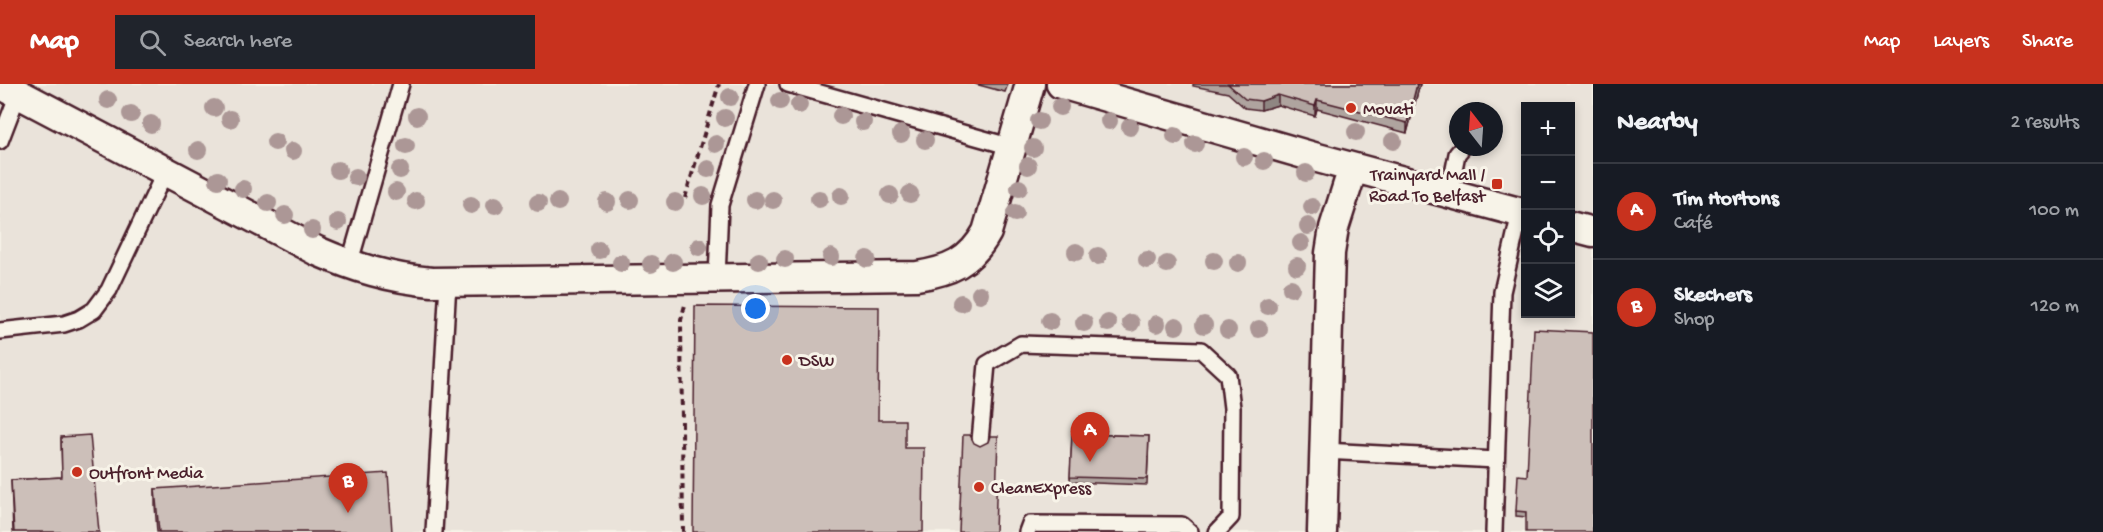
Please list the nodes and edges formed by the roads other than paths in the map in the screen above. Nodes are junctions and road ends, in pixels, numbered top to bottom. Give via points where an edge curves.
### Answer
1 (401, 84) edge
2 (757, 84) edge
3 (788, 84) edge
4 (1030, 84) edge
5 (1061, 84) edge
6 (9, 89) edge
7 (0, 141) edge
8 (1012, 147) junction
9 (1457, 156) edge
10 (1353, 168) junction
11 (165, 172) junction
12 (1449, 194) junction
13 (1521, 212) edge
14 (1521, 221) edge
15 (1575, 227) edge
16 (1593, 232) edge
17 (349, 265) junction
18 (717, 278) junction
19 (448, 282) junction
20 (0, 331) edge
21 (980, 441) dead end
22 (1324, 451) junction
23 (1496, 460) junction
24 (434, 532) edge
25 (1027, 532) edge
26 (1190, 532) edge
27 (1217, 532) edge
28 (1322, 532) edge
29 (1494, 532) edge

1 - 17 lane
2 - 18 lane via 720,205
3 - 8 lane
4 - 8 street
5 - 10 street
6 - 7 lane
6 - 11 street
8 - 18 street via 987,232 967,259 950,267 916,276
9 - 12 lane
10 - 12 street
10 - 22 street via 1330,253
11 - 17 street
11 - 20 lane via 110,290 94,310 69,323
12 - 13 street
14 - 23 lane via 1502,292
15 - 16 street
17 - 19 street via 408,280
18 - 19 street
19 - 24 lane
21 - 27 lane via 987,364 1021,344 1201,350 1228,375 1232,408 1231,517
22 - 23 lane
22 - 28 street
23 - 29 lane
25 - 26 lane via 1030,524 1182,525

